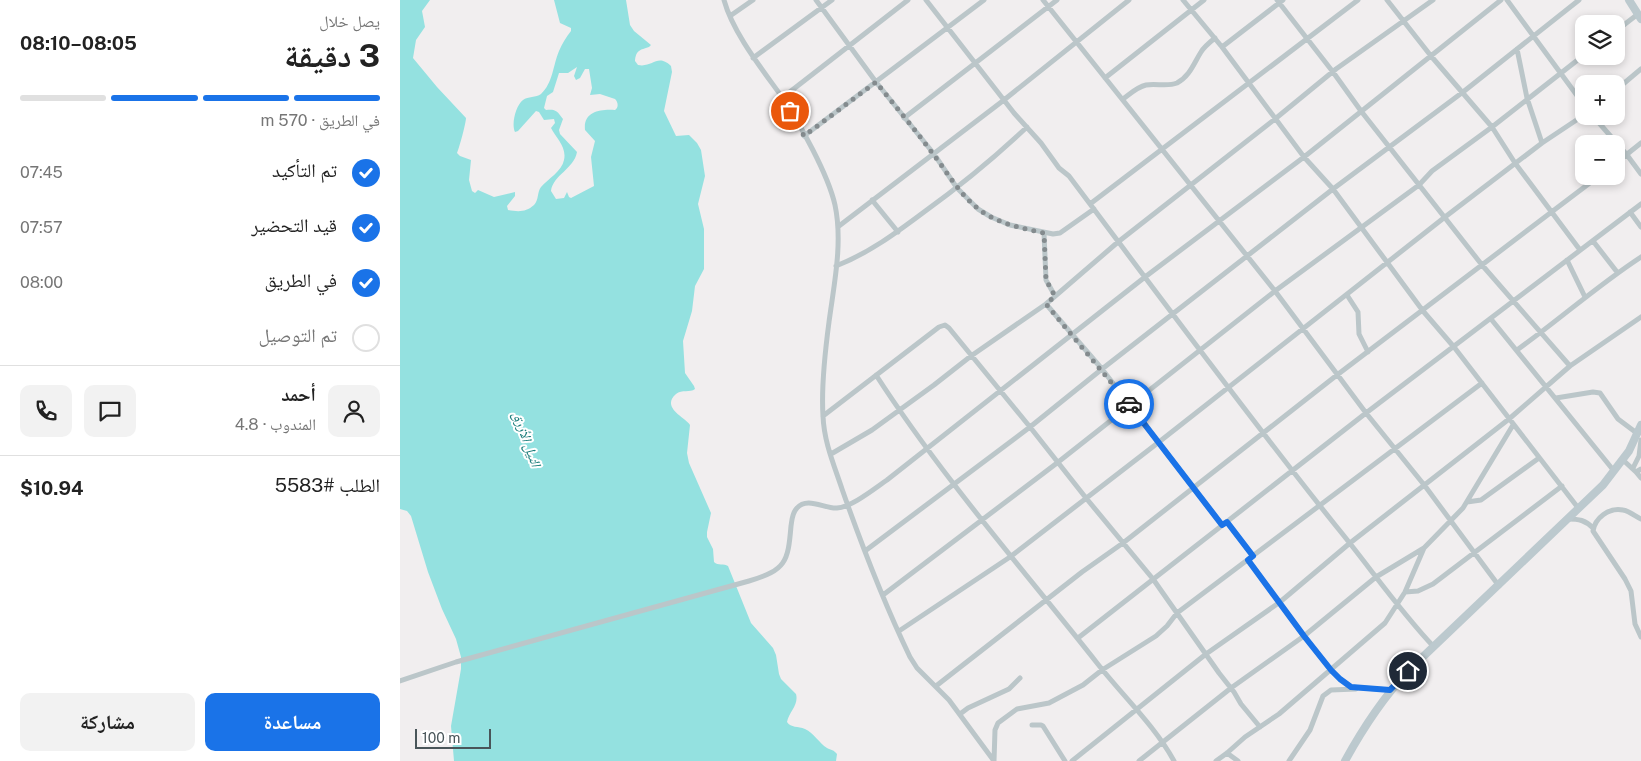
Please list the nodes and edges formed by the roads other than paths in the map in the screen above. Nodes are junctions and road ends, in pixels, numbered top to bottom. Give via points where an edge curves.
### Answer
1 (724, 0) edge
2 (753, 0) edge
3 (816, 0) edge
4 (832, 0) edge
5 (908, 0) edge
6 (926, 0) edge
7 (984, 0) edge
8 (1043, 0) edge
9 (1057, 0) edge
10 (1129, 0) edge
11 (1183, 0) edge
12 (1204, 0) edge
13 (1358, 0) edge
14 (1387, 0) edge
15 (1432, 0) edge
16 (1501, 0) edge
17 (1507, 0) edge
18 (1580, 0) edge
19 (1629, 0) edge
20 (1280, 1) edge
21 (1048, 7) junction
22 (822, 8) junction
23 (1191, 10) junction
24 (730, 16) junction
25 (1640, 17) edge
26 (1404, 21) junction
27 (1625, 26) edge
28 (948, 28) junction
29 (1533, 36) junction
30 (1215, 38) junction
31 (1307, 38) junction
32 (1076, 42) junction
33 (848, 46) junction
34 (1222, 46) junction
35 (1517, 49) junction
36 (1431, 56) junction
37 (753, 58) junction
38 (1575, 61) edge
39 (975, 63) junction
40 (1641, 69) edge
41 (1333, 72) junction
42 (1559, 73) junction
43 (1105, 78) junction
44 (876, 82) junction
45 (1625, 82) edge
46 (1249, 83) junction
47 (1463, 92) junction
48 (1575, 93) edge
49 (782, 98) junction
50 (1527, 98) junction
51 (1123, 99) junction
52 (1004, 100) junction
53 (1361, 111) junction
54 (904, 118) junction
55 (1275, 119) junction
56 (1575, 121) edge
57 (1601, 125) edge
58 (1027, 127) junction
59 (1492, 127) junction
60 (804, 136) junction
61 (1542, 143) junction
62 (1641, 143) edge
63 (1389, 146) junction
64 (1162, 148) junction
65 (934, 154) junction
66 (1627, 155) junction
67 (1304, 157) junction
68 (1516, 163) junction
69 (1641, 174) edge
70 (1191, 185) junction
71 (1419, 185) junction
72 (1587, 185) edge
73 (958, 188) junction
74 (1333, 189) junction
75 (872, 200) junction
76 (1641, 204) edge
77 (1092, 206) junction
78 (1552, 212) junction
79 (1630, 212) junction
80 (1445, 217) junction
81 (1219, 221) junction
82 (839, 226) junction
83 (1641, 227) edge
84 (1361, 228) junction
85 (898, 232) junction
86 (1044, 233) junction
87 (1593, 241) junction
88 (1118, 242) junction
89 (1580, 250) junction
90 (1247, 257) junction
91 (1641, 257) edge
92 (1567, 260) junction
93 (1388, 263) junction
94 (1482, 265) junction
95 (836, 266) junction
96 (1617, 272) junction
97 (1145, 277) junction
98 (1275, 291) junction
99 (1347, 295) junction
100 (1055, 296) junction
101 (1585, 297) junction
102 (1514, 301) junction
103 (1046, 304) junction
104 (1423, 311) junction
105 (1174, 314) junction
106 (1641, 317) edge
107 (1491, 319) junction
108 (1302, 329) junction
109 (1542, 332) junction
110 (1073, 335) junction
111 (1454, 347) junction
112 (1200, 350) junction
113 (1517, 350) junction
114 (1368, 352) junction
115 (971, 356) junction
116 (1570, 366) junction
117 (1102, 369) junction
118 (876, 375) junction
119 (1338, 375) junction
120 (1482, 383) junction
121 (1546, 387) junction
122 (1228, 388) junction
123 (1000, 390) junction
124 (1556, 398) junction
125 (1130, 405) junction
126 (899, 411) junction
127 (1366, 413) junction
128 (823, 416) junction
129 (1509, 419) junction
130 (1514, 425) junction
131 (1641, 425) edge
132 (1030, 427) junction
133 (1263, 433) junction
134 (1639, 437) edge
135 (1159, 442) junction
136 (1395, 448) junction
137 (926, 449) junction
138 (831, 454) junction
139 (1539, 458) junction
140 (1623, 460) junction
141 (1057, 463) junction
142 (1637, 469) edge
143 (1614, 471) junction
144 (1293, 472) junction
145 (1641, 478) edge
146 (953, 485) junction
147 (1193, 486) junction
148 (1425, 486) junction
149 (1562, 486) junction
150 (1086, 498) junction
151 (1467, 502) junction
152 (848, 505) junction
153 (1320, 506) junction
154 (1579, 509) junction
155 (1568, 519) junction
156 (1641, 519) edge
157 (983, 520) junction
158 (1451, 521) junction
159 (1225, 524) junction
160 (1593, 528) junction
161 (1123, 543) junction
162 (1350, 543) junction
163 (1424, 548) junction
164 (865, 551) junction
165 (1474, 552) junction
166 (1010, 556) junction
167 (1251, 558) junction
168 (1376, 577) junction
169 (1153, 579) junction
170 (1499, 586) junction
171 (1405, 592) junction
172 (883, 595) junction
173 (1046, 600) junction
174 (1280, 602) junction
175 (1397, 606) junction
176 (1177, 613) junction
177 (898, 631) junction
178 (1304, 636) junction
179 (1078, 638) junction
180 (1641, 638) edge
181 (1434, 647) junction
182 (1206, 654) junction
183 (1102, 670) junction
184 (1331, 670) junction
185 (1020, 678) dead end
186 (400, 681) edge
187 (936, 686) junction
188 (1231, 688) junction
189 (1359, 688) junction
190 (1390, 690) junction
191 (1136, 709) junction
192 (960, 714) junction
193 (1032, 725) dead end
194 (1260, 727) junction
195 (1162, 743) junction
196 (1227, 753) junction
197 (994, 761) edge
198 (1065, 761) edge
199 (1072, 761) edge
200 (1139, 761) edge
201 (1174, 761) edge
202 (1216, 761) edge
203 (1238, 761) edge
204 (1289, 761) edge
205 (1345, 761) edge

1 - 24 street
2 - 24 street
3 - 22 street
4 - 22 street
5 - 33 street
6 - 28 street
7 - 28 street
8 - 21 street
9 - 21 street
10 - 32 street
11 - 23 street
12 - 23 street
13 - 31 street
14 - 26 street
15 - 26 street
16 - 36 street
17 - 29 street
18 - 29 street
19 - 25 main road
20 - 31 street
20 - 34 street
21 - 32 street
21 - 39 street
22 - 33 street
22 - 37 street
23 - 30 street
23 - 43 street
24 - 37 street
25 - 27 street
26 - 36 street
26 - 41 street
28 - 39 street
28 - 44 street
29 - 35 street
29 - 42 street
30 - 34 street
30 - 51 street via 1182,80 1168,85 1147,85
31 - 41 street
31 - 46 street
32 - 43 street
32 - 52 street
33 - 44 street
33 - 49 street
34 - 46 street
35 - 47 street
35 - 50 street
36 - 47 street
36 - 53 street
37 - 49 street
38 - 42 street
39 - 52 street
39 - 54 street
40 - 45 street
41 - 53 street
41 - 55 street
42 - 48 street
42 - 50 street
43 - 51 street
44 - 54 street
44 - 60 street
46 - 55 street
46 - 64 street
47 - 59 street
47 - 63 street
49 - 60 street
50 - 59 street
50 - 61 street
51 - 64 street
52 - 58 street
52 - 65 street
53 - 63 street
53 - 67 street
54 - 65 street
55 - 67 street
55 - 70 street
56 - 61 street
57 - 66 street
58 - 73 street
58 - 77 street
59 - 68 street
59 - 71 street via 1432,171
60 - 82 street via 827,179
61 - 68 street
62 - 66 street
63 - 71 street
63 - 74 street
64 - 70 street
64 - 77 street
65 - 73 street
65 - 75 street
66 - 69 street
67 - 74 street
67 - 81 street
68 - 78 street
68 - 80 street
70 - 81 street
70 - 88 street
71 - 80 street
71 - 84 street
72 - 78 street
73 - 85 street
73 - 86 street via 978,209 991,217
74 - 84 street
74 - 90 street
75 - 82 street
75 - 85 street
76 - 79 street
77 - 86 street via 1060,233
77 - 88 street
78 - 89 street
78 - 94 street
79 - 83 street
79 - 87 street
80 - 93 street
80 - 94 street
81 - 90 street
81 - 97 street
82 - 95 street
84 - 93 street
84 - 98 street
85 - 95 street via 858,257
86 - 100 street via 1046,280
87 - 89 street
87 - 96 street
88 - 97 street
88 - 100 street
89 - 92 street
90 - 98 street
90 - 105 street
91 - 96 street
92 - 101 street
92 - 102 street
93 - 99 street
93 - 104 street
94 - 102 street
94 - 104 street
95 - 128 street via 825,359
96 - 101 street
97 - 105 street
97 - 110 street
98 - 108 street
98 - 112 street
99 - 108 street
99 - 114 street via 1358,312 1359,334
100 - 103 street
101 - 109 street
102 - 107 street
102 - 109 street
103 - 110 street
103 - 115 street
104 - 111 street
104 - 114 street
105 - 112 street
105 - 117 street
106 - 116 street
107 - 111 street
107 - 113 street
108 - 119 street
108 - 122 street
109 - 113 street
109 - 116 street
110 - 117 street
110 - 123 street
111 - 120 street
111 - 127 street
112 - 122 street
112 - 125 street
113 - 121 street
114 - 119 street
115 - 118 street via 949,328 939,327
115 - 123 street
115 - 126 street
116 - 121 street
117 - 125 street
117 - 132 street
118 - 126 street
118 - 128 street
119 - 127 street
119 - 133 street
120 - 129 street
120 - 136 street
121 - 124 street
121 - 129 street
122 - 133 street
122 - 135 street
123 - 132 street
123 - 137 street
124 - 134 street via 1600,393 1618,418
124 - 143 street
125 - 135 street
125 - 141 street
126 - 137 street
126 - 138 street
127 - 136 street
127 - 144 street
128 - 138 street
129 - 130 street
129 - 148 street
130 - 139 street
130 - 151 street
131 - 134 main road
132 - 141 street
132 - 146 street
133 - 144 street
133 - 147 street
134 - 140 main road
134 - 142 street
135 - 147 street
135 - 150 street
136 - 148 street
136 - 153 street
137 - 146 street
137 - 152 street via 888,480
138 - 152 street
139 - 149 street
139 - 151 street via 1480,500
140 - 142 street
140 - 143 main road
141 - 150 street
141 - 157 street
142 - 145 street
143 - 154 main road
144 - 153 street
144 - 159 street
146 - 157 street
146 - 164 street
147 - 159 street
147 - 161 street
148 - 158 street
148 - 162 street
149 - 154 street
149 - 165 street
150 - 161 street
150 - 166 street
151 - 158 street
152 - 164 street
152 - 186 street via 836,509 811,503 800,505 792,518 789,551 782,565 769,574 456,662
153 - 162 street
153 - 167 street
154 - 155 main road
155 - 160 street via 1581,520
155 - 170 main road
156 - 160 street via 1615,510 1599,518
157 - 166 street
157 - 172 street
158 - 163 street
158 - 165 street
159 - 167 street
159 - 169 street
160 - 180 street via 1594,535 1631,591 1635,624
161 - 169 street
161 - 173 street
162 - 168 street
162 - 174 street
163 - 168 street
163 - 171 street
164 - 172 street
165 - 170 street
165 - 171 street via 1427,588
166 - 173 street
166 - 177 street
167 - 174 street
167 - 176 street
168 - 175 street
168 - 178 street
169 - 176 street
169 - 179 street
170 - 181 main road
171 - 175 street
172 - 177 street
173 - 179 street
173 - 187 street
174 - 178 street
174 - 182 street
175 - 181 street
175 - 184 street via 1380,628
176 - 182 street
176 - 183 street via 1156,636
177 - 187 street via 917,668
178 - 184 street
178 - 188 street
179 - 183 street
181 - 190 main road
182 - 188 street
182 - 191 street
183 - 191 street
183 - 197 street via 1049,703 1020,708 998,723
184 - 189 street via 1351,687
184 - 194 street
185 - 192 street via 1009,690
187 - 192 street
188 - 194 street
188 - 195 street
189 - 190 street
189 - 204 street via 1326,692 1310,730
190 - 205 main road
191 - 195 street
191 - 199 street
192 - 197 street
193 - 198 street via 1043,726
194 - 196 street
195 - 200 street
195 - 201 street
196 - 202 street
196 - 203 street

